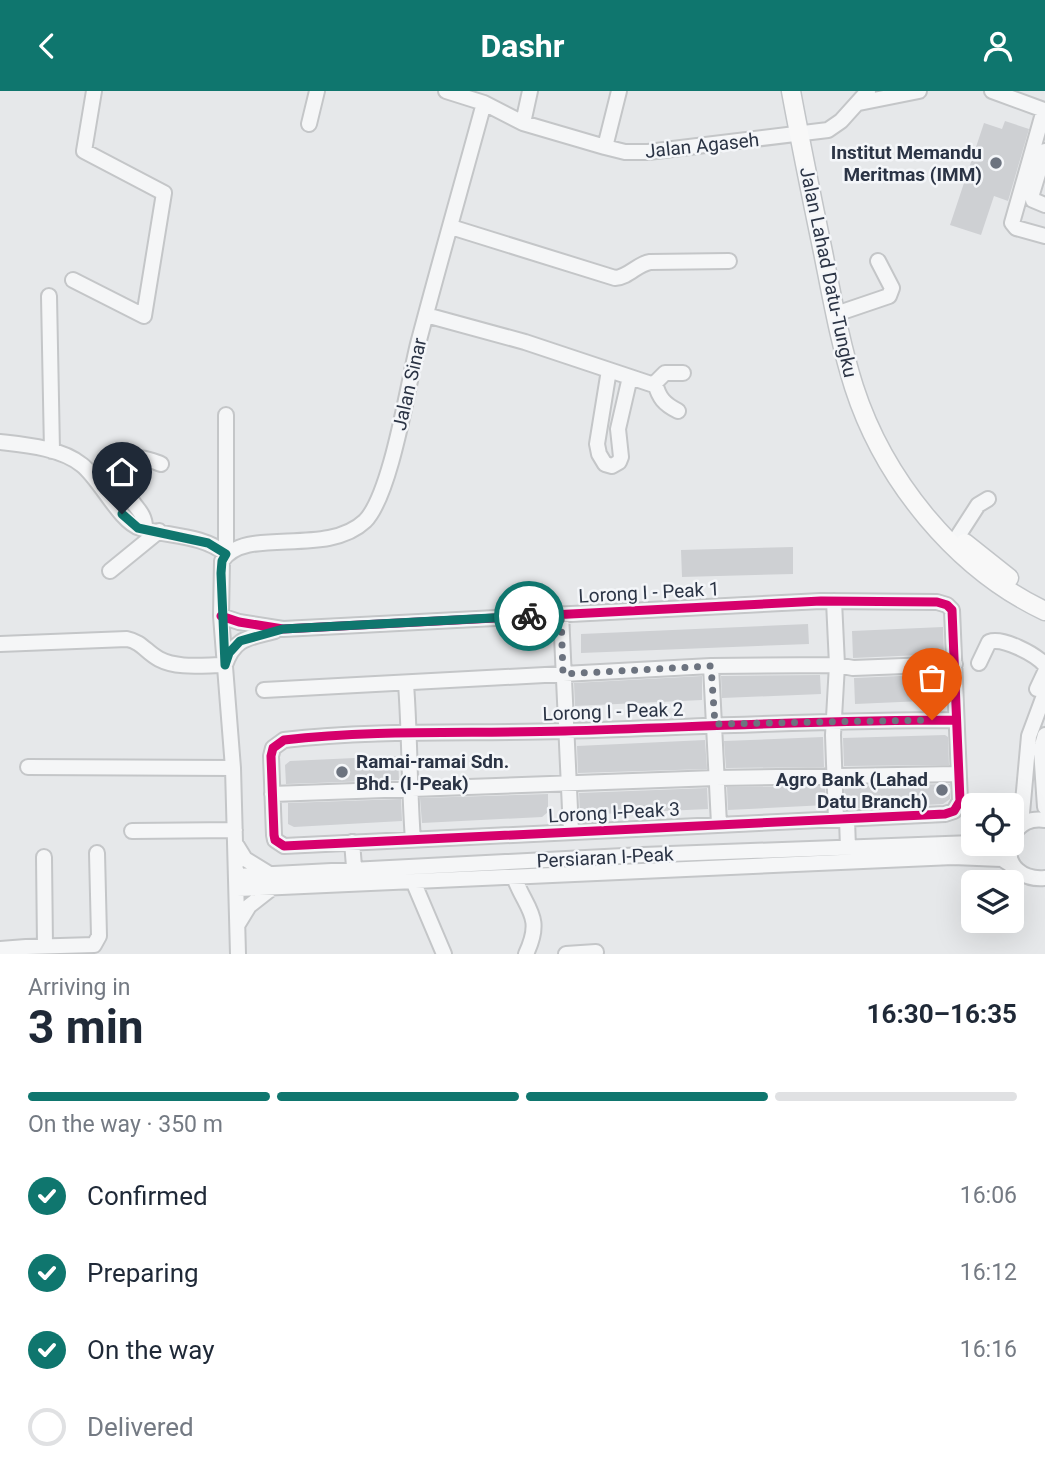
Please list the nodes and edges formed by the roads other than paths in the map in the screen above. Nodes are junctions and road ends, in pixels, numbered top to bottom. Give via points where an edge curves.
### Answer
1 (94, 91) edge
2 (317, 91) edge
3 (446, 91) edge
4 (530, 91) edge
5 (619, 91) edge
6 (791, 91) edge
7 (919, 91) edge
8 (992, 91) edge
9 (863, 97) edge
10 (484, 103) junction
11 (1044, 110) edge
12 (523, 123) junction
13 (309, 124) dead end
14 (799, 132) junction
15 (605, 147) junction
16 (1044, 155) edge
17 (1045, 205) edge
18 (451, 227) junction
19 (1045, 236) edge
20 (729, 261) dead end
21 (878, 261) dead end
22 (73, 280) dead end
23 (49, 296) dead end
24 (836, 314) junction
25 (426, 315) junction
26 (609, 370) junction
27 (683, 373) dead end
28 (630, 377) junction
29 (655, 383) junction
30 (678, 411) dead end
31 (226, 415) dead end
32 (0, 442) edge
33 (883, 449) junction
34 (52, 451) junction
35 (161, 464) dead end
36 (988, 499) dead end
37 (152, 530) junction
38 (958, 536) junction
39 (226, 554) junction
40 (110, 571) dead end
41 (834, 601) junction
42 (1044, 605) edge
43 (561, 614) junction
44 (221, 616) junction
45 (283, 629) junction
46 (0, 643) edge
47 (979, 663) dead end
48 (955, 664) junction
49 (225, 665) junction
50 (837, 665) junction
51 (711, 666) junction
52 (1045, 666) edge
53 (1045, 672) edge
54 (563, 674) junction
55 (406, 684) junction
56 (264, 690) dead end
57 (1041, 691) edge
58 (835, 720) junction
59 (956, 720) junction
60 (715, 724) junction
61 (565, 731) junction
62 (410, 733) junction
63 (1045, 735) edge
64 (28, 767) dead end
65 (233, 768) junction
66 (958, 774) junction
67 (835, 775) junction
68 (716, 778) junction
69 (568, 784) junction
70 (409, 790) junction
71 (1024, 793) edge
72 (272, 794) junction
73 (1045, 807) edge
74 (841, 819) junction
75 (1045, 820) edge
76 (1024, 823) edge
77 (719, 824) junction
78 (641, 828) junction
79 (132, 831) dead end
80 (571, 831) junction
81 (235, 836) junction
82 (413, 841) junction
83 (352, 842) junction
84 (961, 843) edge
85 (848, 848) junction
86 (97, 853) dead end
87 (643, 855) junction
88 (1009, 856) edge
89 (44, 857) dead end
90 (1013, 866) junction
91 (643, 871) junction
92 (354, 877) junction
93 (514, 877) junction
94 (1045, 878) edge
95 (272, 881) junction
96 (414, 881) junction
97 (237, 882) junction
98 (238, 924) junction
99 (45, 946) junction
100 (0, 950) edge
101 (26, 951) edge
102 (596, 952) dead end
103 (238, 954) edge
104 (444, 954) edge
105 (526, 954) edge
106 (566, 954) edge

1 - 22 street via 84,151 164,193 144,316
2 - 13 street
3 - 10 street, Jalan Agaseh
4 - 12 street
5 - 15 street
6 - 14 main road, Jalan Lahad Datu-Tungku
7 - 9 street
8 - 11 street
9 - 14 street, Jalan Agaseh via 828,129
10 - 12 street, Jalan Agaseh
10 - 18 street, Jalan Sinar
11 - 19 street via 1012,223
12 - 15 street, Jalan Agaseh
14 - 15 street, Jalan Agaseh via 657,151
14 - 24 main road, Jalan Lahad Datu-Tungku
16 - 17 street via 1032,194 1033,200
18 - 20 street via 615,278 650,262
18 - 25 street, Jalan Sinar
21 - 24 street via 892,288 889,296
23 - 34 street
24 - 33 main road, Jalan Lahad Datu-Tungku via 855,388
25 - 26 street
25 - 39 street, Jalan Sinar via 387,475 367,519 334,539 241,545
26 - 28 street
26 - 28 street via 597,444 605,464 612,466 621,457 618,429
27 - 29 street via 665,373
28 - 29 street
29 - 30 street via 659,397
31 - 39 street
32 - 34 street
33 - 38 main road, Jalan Lahad Datu-Tungku
33 - 42 main road, Jalan Lahad Datu-Tungku via 910,494 951,545 1007,591
34 - 37 street via 83,466 130,521
35 - 37 street via 145,458 129,463 128,496
36 - 38 street via 978,505
37 - 39 street via 208,543
37 - 40 street
38 - 42 main road, Jalan Lahad Datu-Tungku
39 - 44 street
41 - 43 street, Lorong I - Peak 1
41 - 48 street, Lorong I - Peak 1 via 947,605 952,610
41 - 50 street
43 - 45 street, Lorong I - Peak 1
43 - 54 street
44 - 45 street, Lorong I - Peak 1
44 - 49 street
45 - 49 street, Lorong I - Peak 1 via 240,641
46 - 49 street via 127,639 173,664
47 - 52 street via 995,639
48 - 50 street
48 - 59 street
49 - 65 street
50 - 51 street
50 - 58 street
51 - 54 street
51 - 60 street
53 - 57 street
54 - 55 street
54 - 61 street
55 - 56 street
55 - 62 street
57 - 71 street via 1029,736
58 - 59 street, Lorong I - Peak 2
58 - 60 street, Lorong I - Peak 2
58 - 67 street
59 - 66 street
60 - 61 street, Lorong I - Peak 2
60 - 68 street
61 - 62 street, Lorong I - Peak 2
61 - 69 street
62 - 70 street
62 - 72 street, Lorong I - Peak 2 via 284,740 273,748
63 - 73 street via 1041,750
64 - 65 street
65 - 81 street
66 - 67 street
66 - 74 street, Lorong I-Peak 3 via 958,808 945,814
67 - 68 street
67 - 74 street
68 - 69 street
68 - 77 street
69 - 70 street
69 - 80 street
70 - 72 street
70 - 82 street
72 - 83 street, Lorong I-Peak 3 via 275,840 284,846
74 - 77 street, Lorong I-Peak 3
74 - 85 street
75 - 76 street
77 - 78 street, Lorong I-Peak 3
78 - 80 street, Lorong I-Peak 3
78 - 87 street
79 - 81 street
80 - 82 street, Lorong I-Peak 3
81 - 95 street via 245,859
81 - 97 street
82 - 83 street, Lorong I-Peak 3
83 - 92 street
84 - 85 street, Persiaran I-Peak
85 - 87 street, Persiaran I-Peak
86 - 99 street via 99,936 94,945
87 - 91 street
87 - 92 street, Persiaran I-Peak
88 - 90 street
89 - 99 street
90 - 91 street via 1002,859 953,857
90 - 94 street via 1032,878
91 - 93 street
92 - 95 street, Persiaran I-Peak
92 - 96 street
93 - 96 street
93 - 105 street via 535,925
95 - 97 street, Persiaran I-Peak
95 - 98 street
96 - 104 street
97 - 98 street
98 - 103 street
99 - 101 street
100 - 101 street
102 - 106 street

